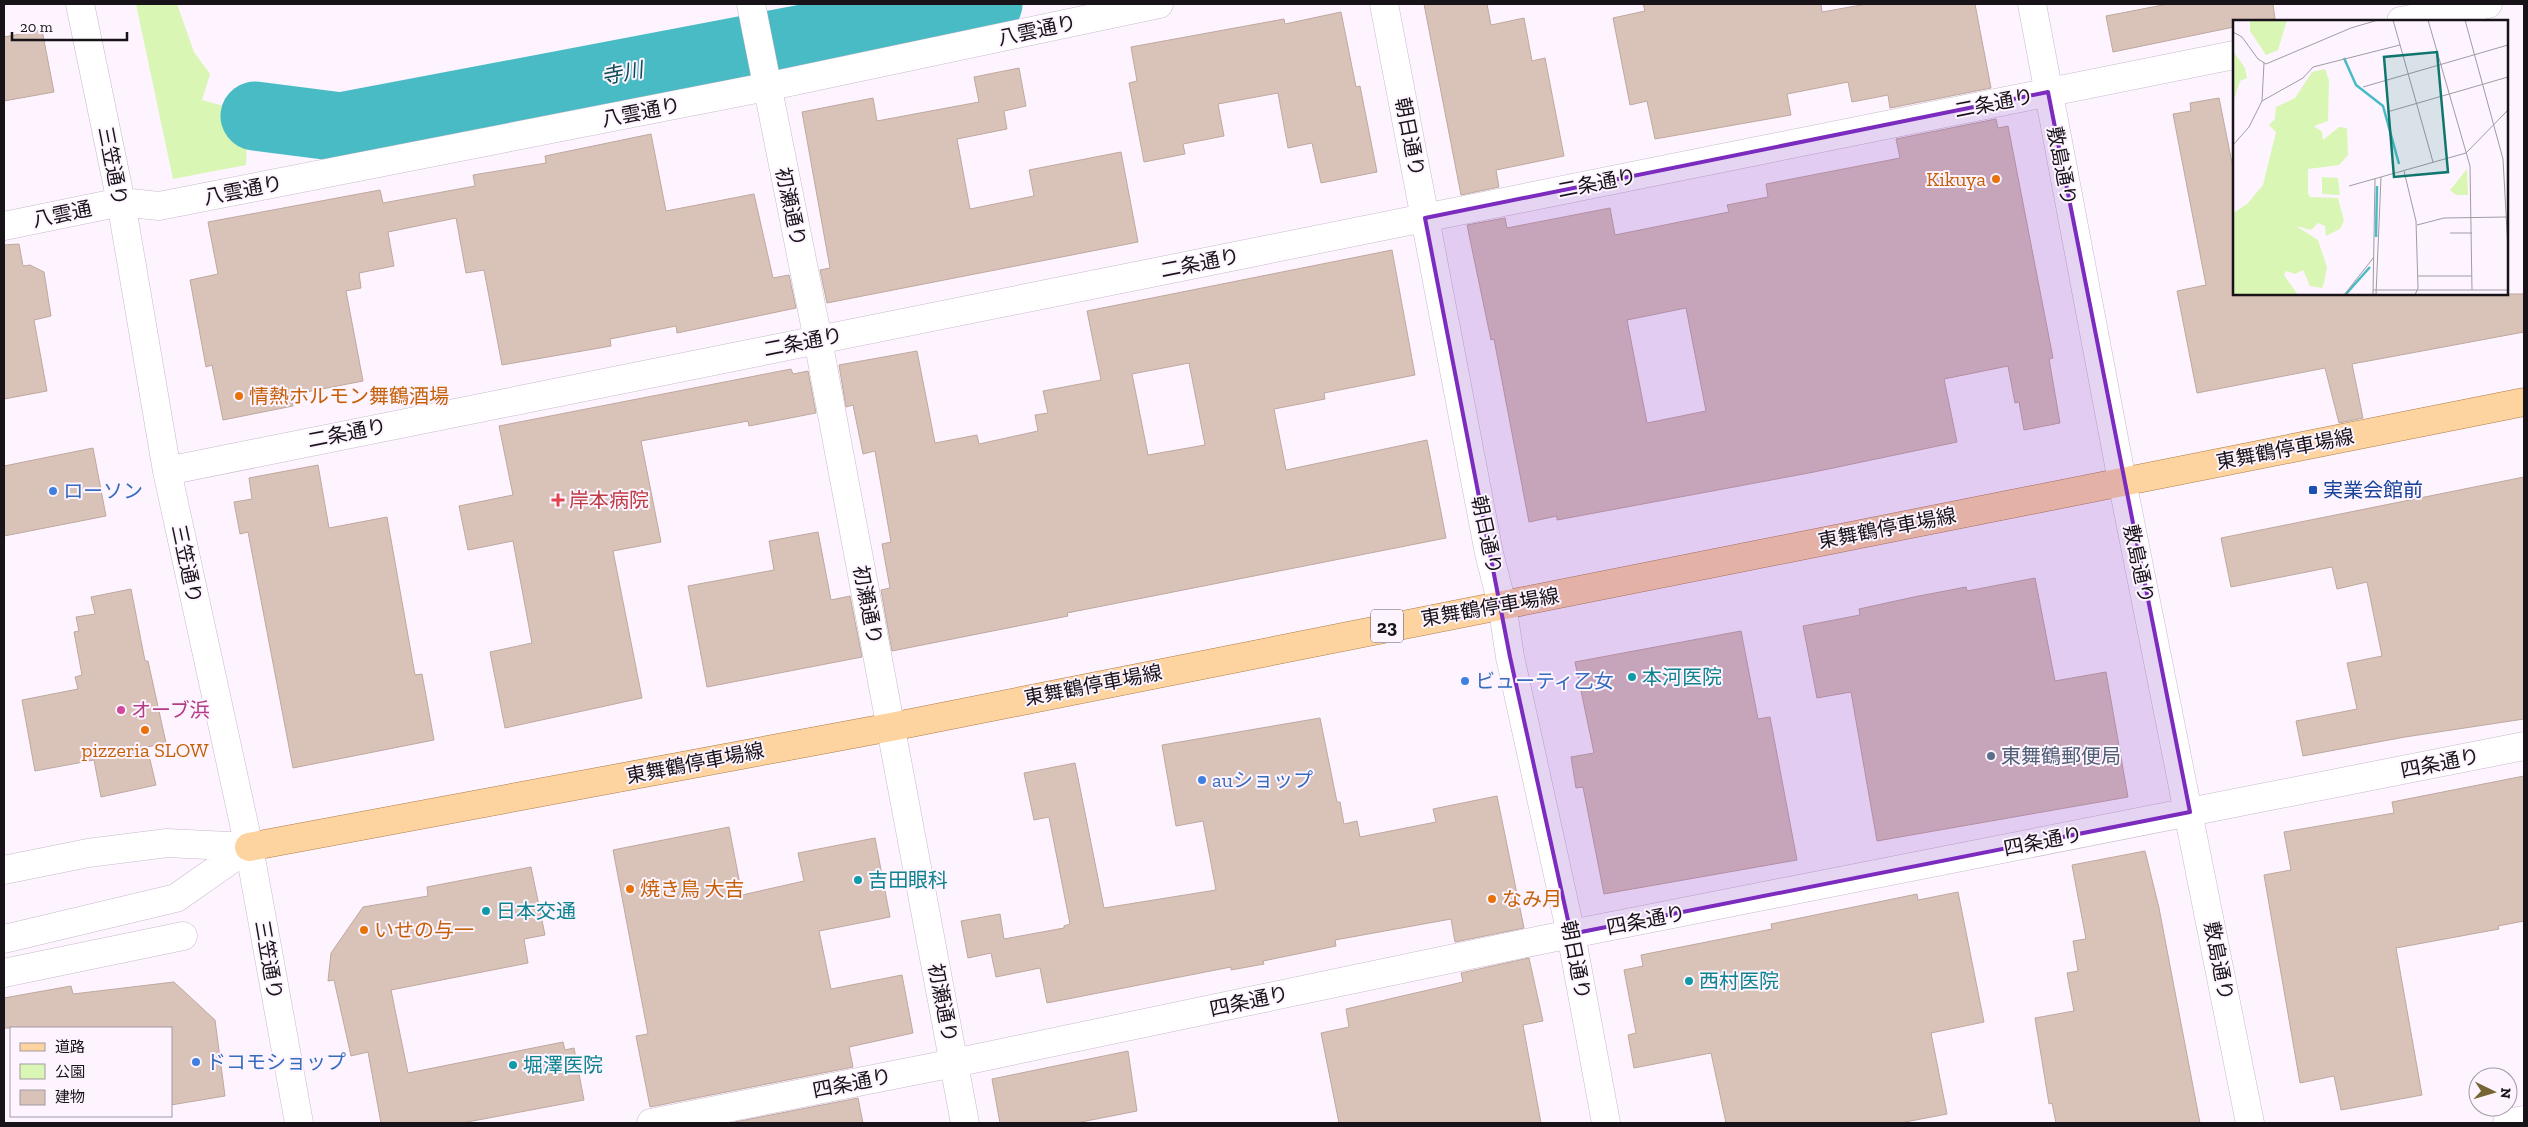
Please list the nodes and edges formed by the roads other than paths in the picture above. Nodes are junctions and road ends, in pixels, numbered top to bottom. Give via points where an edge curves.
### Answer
1 (80, 4) edge
2 (1159, 4) edge
3 (1384, 4) edge
4 (2032, 4) edge
5 (2488, 4) edge
6 (752, 10) edge
7 (1048, 14) edge
8 (2406, 20) edge
9 (2233, 55) edge
10 (765, 77) junction
11 (2048, 92) junction
12 (121, 202) junction
13 (1425, 218) junction
14 (4, 226) edge
15 (818, 340) junction
16 (2524, 402) edge
17 (166, 471) junction
18 (2122, 481) junction
19 (1502, 604) junction
20 (891, 727) junction
21 (2524, 746) edge
22 (2190, 812) junction
23 (249, 847) junction
24 (4, 870) edge
25 (1571, 934) junction
26 (183, 936) dead end
27 (4, 939) edge
28 (4, 973) edge
29 (954, 1063) junction
30 (2524, 1120) edge
31 (299, 1123) edge
32 (651, 1123) edge
33 (966, 1123) edge
34 (1606, 1123) edge
35 (2250, 1123) edge
36 (2507, 1123) edge

1 - 12 street, 三笠通り
2 - 7 street, 八雲通り
3 - 13 street, 朝日通り
4 - 11 street, 敷島通り
5 - 8 street
6 - 10 street, 初瀬通り
7 - 10 street, 八雲通り
9 - 11 street, 二条通り
10 - 12 street, 八雲通り via 159,206
10 - 15 street, 初瀬通り
11 - 13 street, 二条通り
11 - 18 street, 敷島通り
12 - 14 street, 八雲通
12 - 17 street, 三笠通り
13 - 15 street, 二条通り
13 - 19 street, 朝日通り via 1489,553
15 - 17 street, 二条通り
15 - 20 street, 初瀬通り
16 - 18 main road, 東舞鶴停車場線 / 23
17 - 23 street, 三笠通り
18 - 19 main road, 東舞鶴停車場線 / 23
18 - 22 street, 敷島通り
19 - 20 main road, 東舞鶴停車場線 / 23
19 - 25 street, 朝日通り via 1510,657
20 - 23 main road, 東舞鶴停車場線 / 23
20 - 29 street, 初瀬通り
21 - 22 street, 四条通り
22 - 25 street, 四条通り
22 - 35 street, 敷島通り
23 - 24 street via 167,843 88,853
23 - 27 street via 176,898
23 - 31 street, 三笠通り
25 - 29 street, 四条通り
25 - 34 street, 朝日通り
26 - 28 street
29 - 32 street, 四条通り
29 - 33 street, 初瀬通り
30 - 36 street

